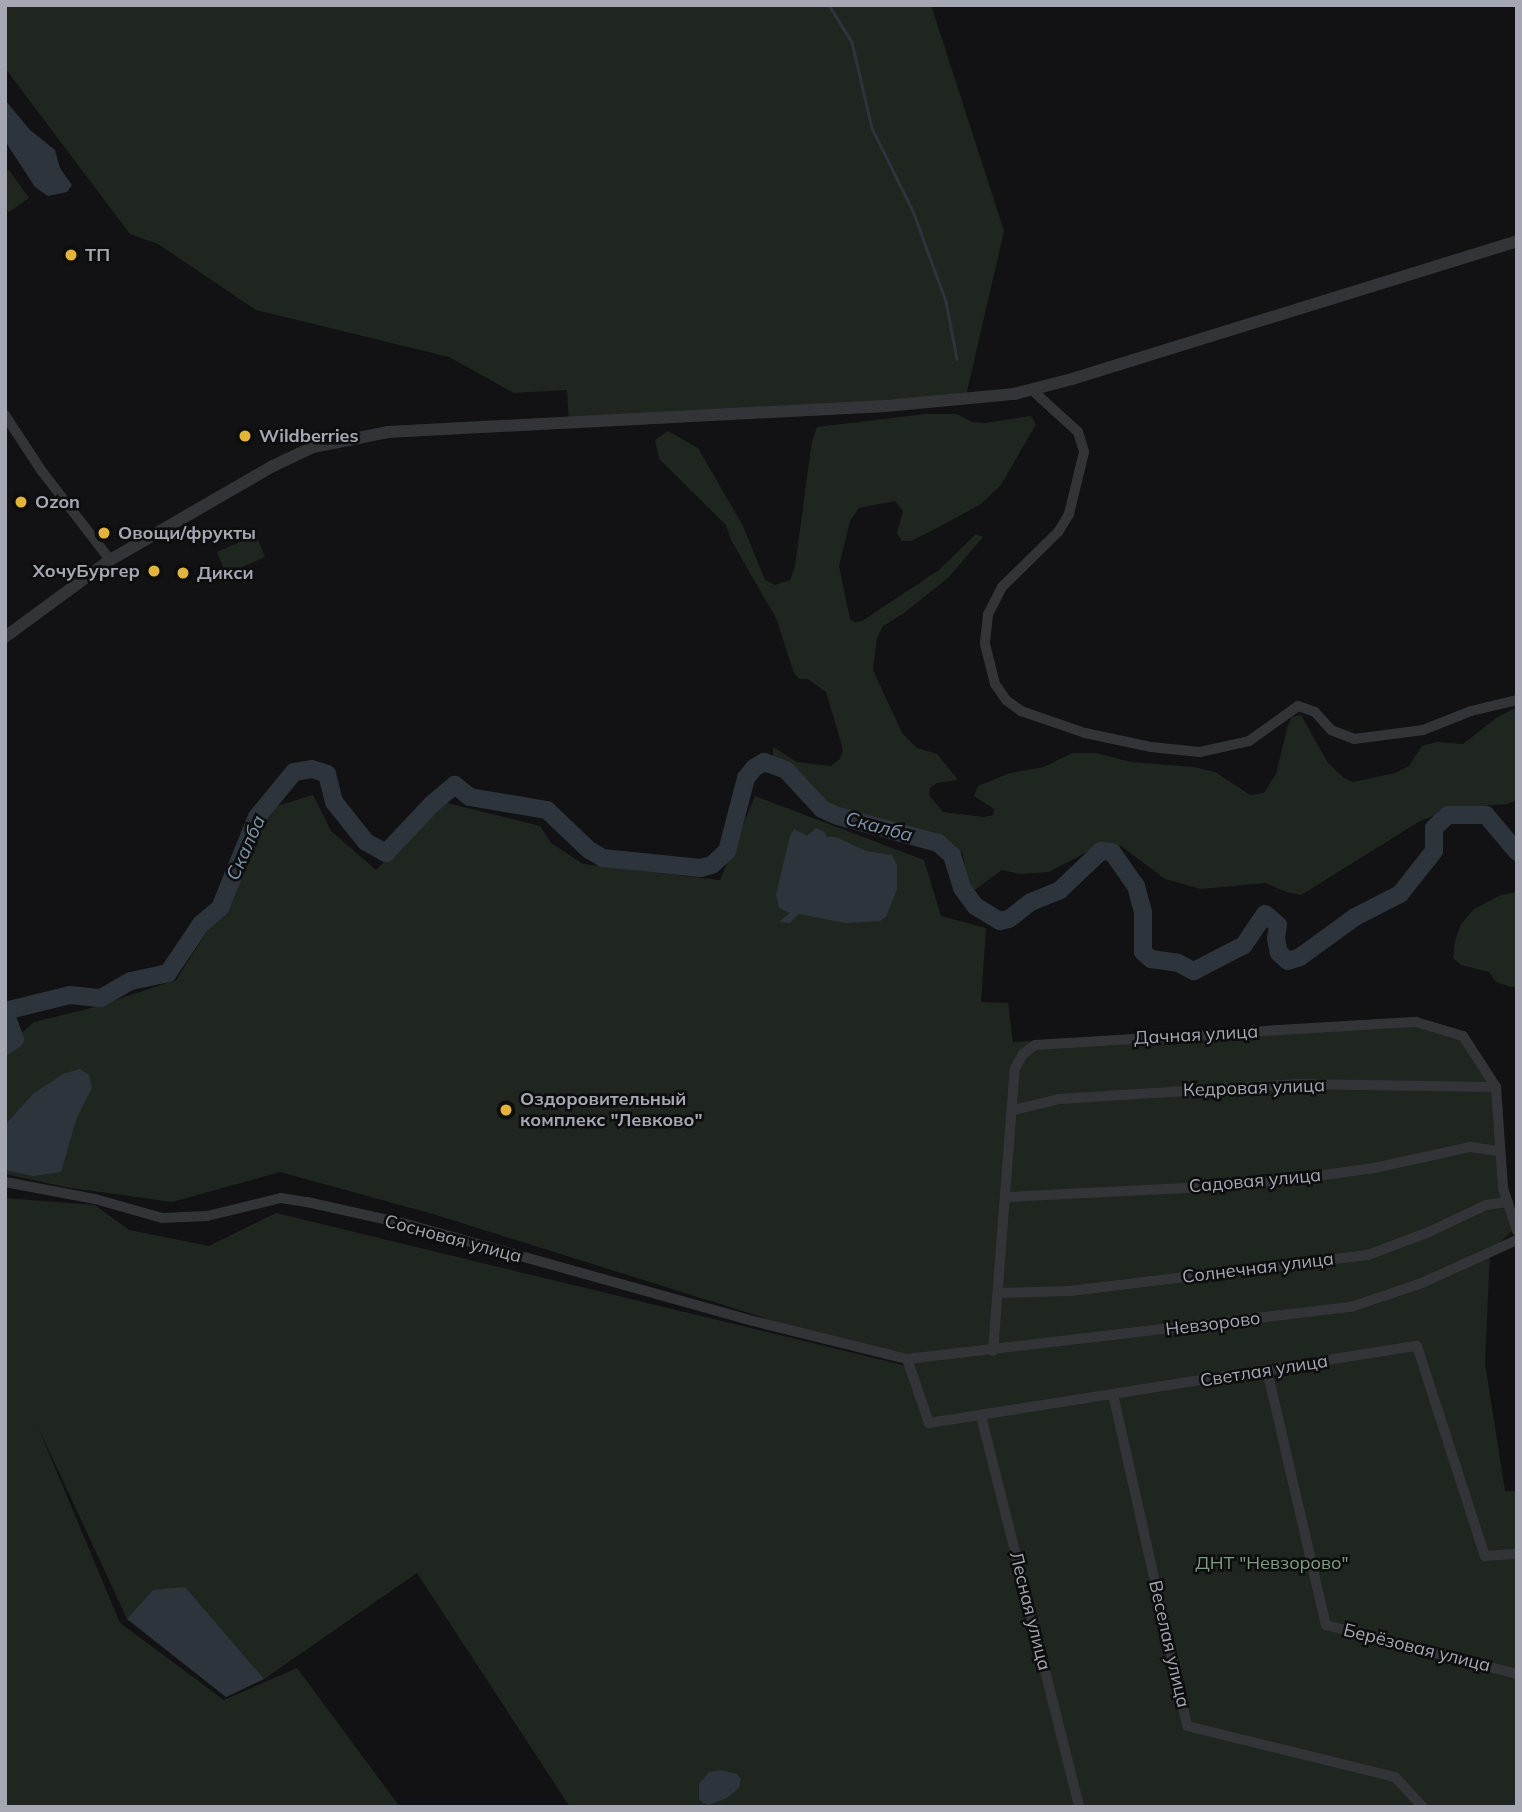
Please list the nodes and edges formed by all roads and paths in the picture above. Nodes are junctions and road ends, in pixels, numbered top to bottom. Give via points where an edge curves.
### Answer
1 (1517, 241) edge
2 (1032, 390) junction
3 (5, 415) edge
4 (110, 560) junction
5 (5, 637) edge
6 (1517, 700) edge
7 (1496, 1087) junction
8 (1013, 1110) junction
9 (1500, 1151) junction
10 (5, 1182) edge
11 (1007, 1197) junction
12 (1507, 1202) junction
13 (1517, 1231) edge
14 (1517, 1240) edge
15 (1000, 1293) junction
16 (993, 1352) junction
17 (902, 1359) junction
18 (1268, 1370) junction
19 (1113, 1394) junction
20 (981, 1416) junction
21 (1517, 1554) edge
22 (1517, 1674) edge
23 (1079, 1807) edge
24 (1423, 1807) edge

1 - 2 street
2 - 4 street via 899,405 356,437 313,447 273,466
2 - 6 street via 1078,432 1084,452 1069,514 1052,538 1002,587 988,614 985,644 992,675 1006,700 1021,711 1085,733 1200,752 1249,741 1298,706 1354,739 1423,730 1471,711
3 - 4 street
4 - 5 street
7 - 8 street, Кедровая улица via 1298,1084 1059,1099
7 - 8 street, Дачная улица via 1463,1035 1416,1022 1035,1045 1023,1054 1016,1068
7 - 9 street, Дачная улица
8 - 11 street, Дачная улица
9 - 11 street, Садовая улица via 1469,1147 1374,1168 1260,1184
9 - 12 street, Дачная улица
10 - 17 street, Сосновая улица via 162,1217 207,1216 281,1198 307,1202 406,1224
11 - 15 street, Дачная улица
12 - 13 street, Дачная улица
12 - 15 street, Солнечная улица via 1486,1205 1368,1255 1070,1290
14 - 16 street, Невзорово via 1422,1283 1351,1307
15 - 16 street, Дачная улица
16 - 17 street, Невзорово
17 - 20 street, Светлая улица via 929,1423
18 - 19 street, Светлая улица
18 - 21 street, Светлая улица via 1417,1346 1485,1556
18 - 22 street, Берёзовая улица via 1326,1625
19 - 20 street, Светлая улица
19 - 24 street, Веселая улица via 1187,1726 1395,1777
20 - 23 street, Лесная улица

